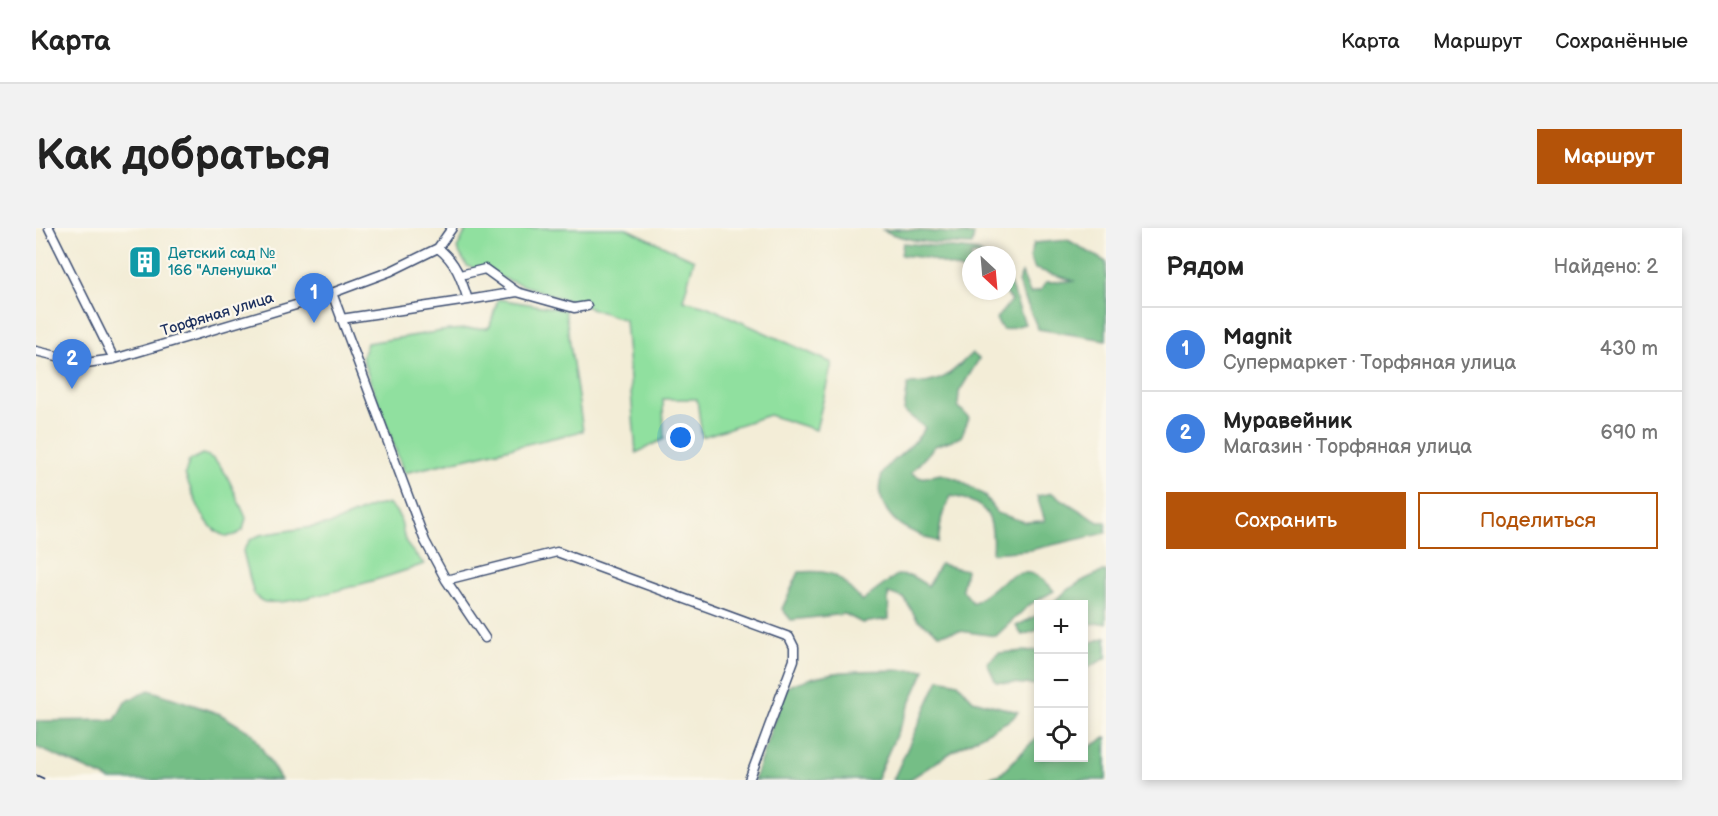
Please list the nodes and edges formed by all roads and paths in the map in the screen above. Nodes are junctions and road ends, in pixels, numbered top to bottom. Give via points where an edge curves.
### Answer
1 (49, 228) edge
2 (452, 228) edge
3 (438, 248) junction
4 (460, 275) junction
5 (517, 292) junction
6 (332, 293) junction
7 (468, 300) junction
8 (587, 306) dead end
9 (341, 319) junction
10 (36, 351) edge
11 (114, 359) junction
12 (446, 580) junction
13 (485, 638) dead end
14 (749, 780) edge

1 - 11 street
2 - 3 street, Торфяная улица
3 - 4 street
3 - 6 street, Торфяная улица
4 - 5 street via 485,269
4 - 7 street
5 - 7 street
5 - 8 street via 574,308
6 - 9 street
6 - 11 street, Торфяная улица
7 - 9 street
9 - 12 street via 418,525
10 - 11 street, Торфяная улица via 86,363
12 - 13 street
12 - 14 street via 558,552 789,637 794,660

